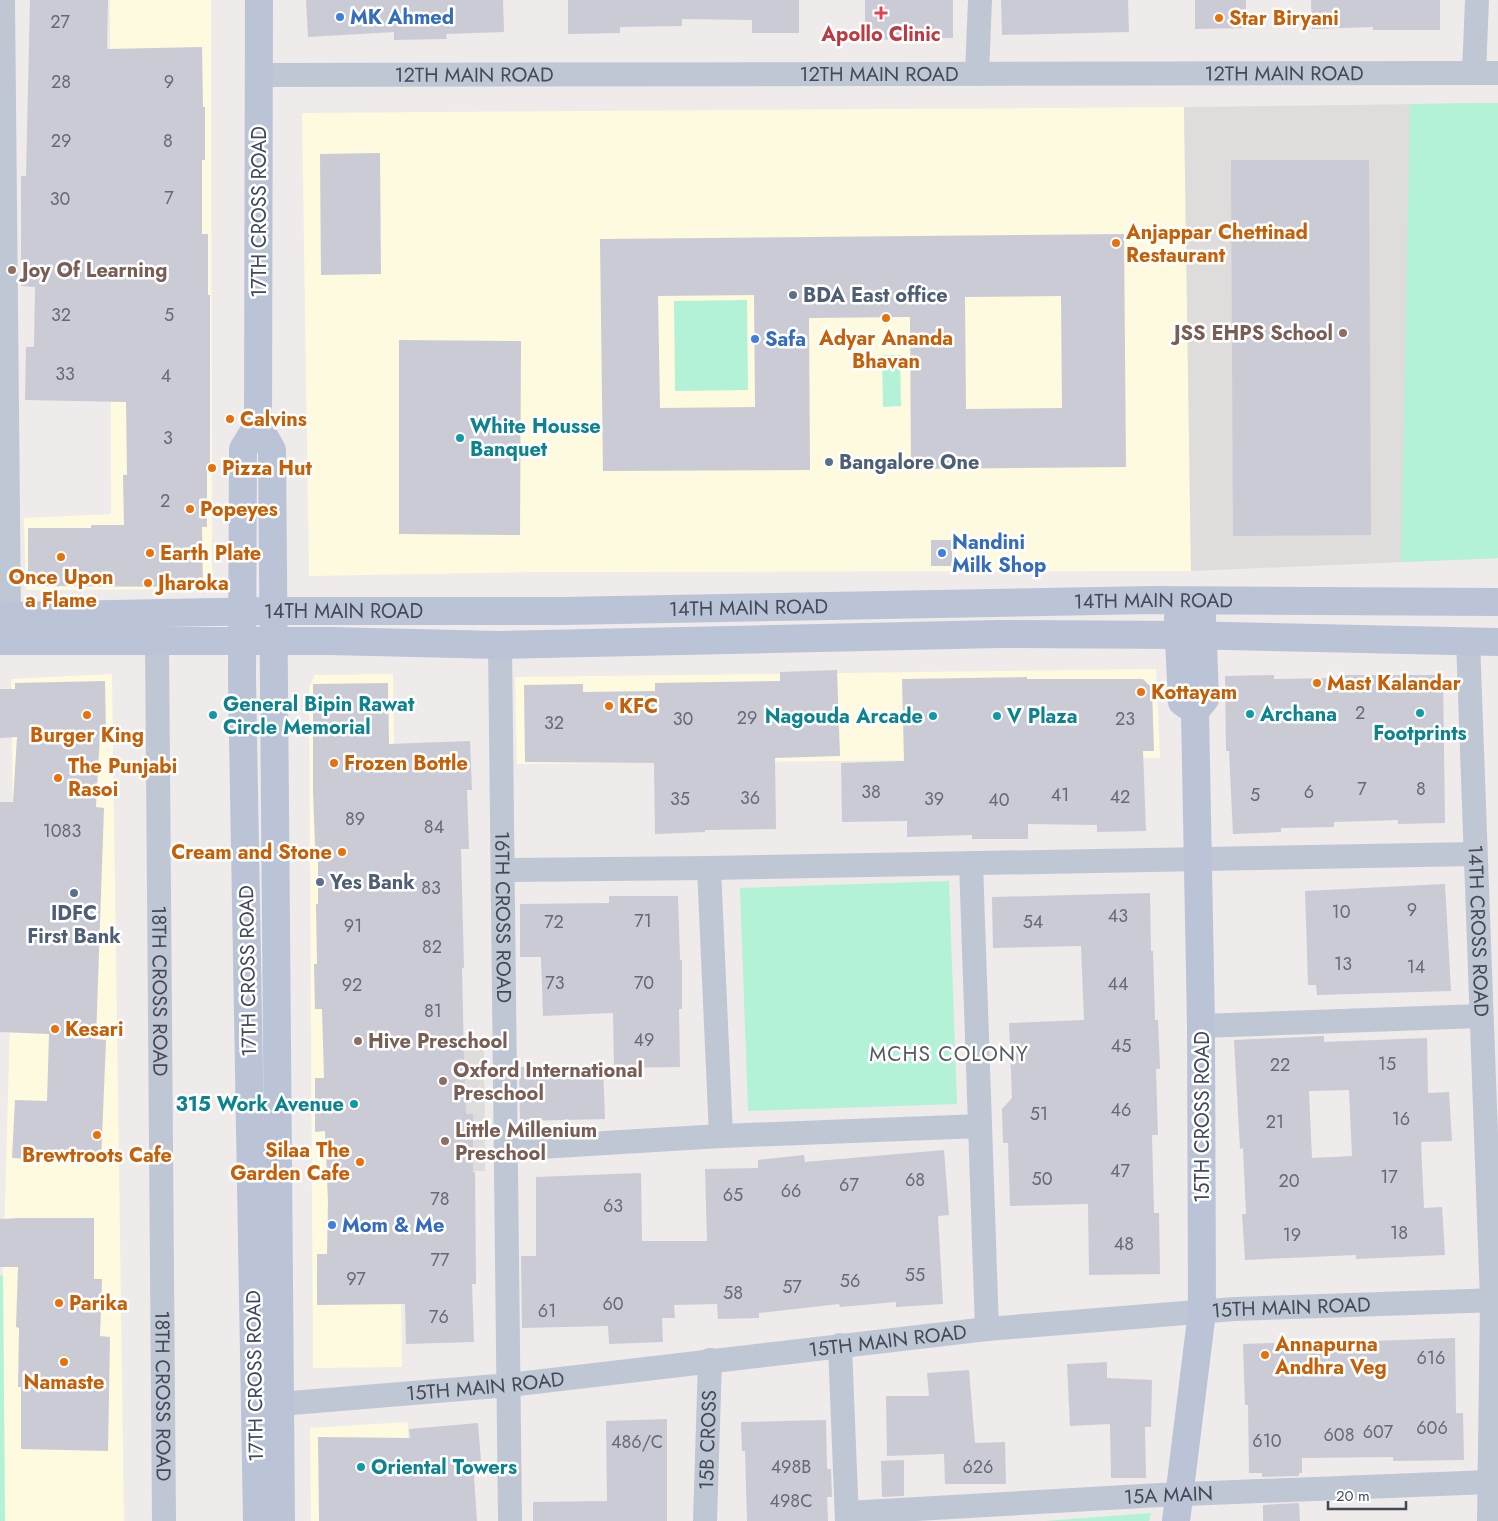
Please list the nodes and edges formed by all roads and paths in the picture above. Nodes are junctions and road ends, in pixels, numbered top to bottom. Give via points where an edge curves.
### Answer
1 (3, 0) edge
2 (259, 0) edge
3 (980, 0) edge
4 (1477, 0) edge
5 (1498, 73) edge
6 (977, 74) junction
7 (1474, 74) junction
8 (260, 75) junction
9 (3, 282) edge
10 (4, 418) edge
11 (258, 425) junction
12 (1189, 600) junction
13 (1498, 602) edge
14 (6, 611) edge
15 (273, 611) junction
16 (244, 612) junction
17 (1191, 635) junction
18 (1468, 640) junction
19 (0, 641) edge
20 (158, 642) junction
21 (243, 642) junction
22 (273, 642) junction
23 (1498, 642) edge
24 (500, 645) junction
25 (1475, 854) junction
26 (1199, 859) junction
27 (971, 863) junction
28 (709, 868) junction
29 (504, 870) junction
30 (1481, 1016) junction
31 (1201, 1026) junction
32 (980, 1126) junction
33 (721, 1136) junction
34 (506, 1149) junction
35 (1495, 1300) edge
36 (1202, 1312) junction
37 (987, 1329) junction
38 (840, 1345) junction
39 (710, 1360) junction
40 (509, 1385) junction
41 (280, 1404) junction
42 (1490, 1482) junction
43 (1178, 1508) edge
44 (847, 1517) edge
45 (164, 1521) edge
46 (257, 1521) edge
47 (281, 1521) edge
48 (510, 1521) edge
49 (705, 1521) edge
50 (1489, 1521) edge

1 - 9 street
2 - 8 main road, 17TH CROSS ROAD
3 - 6 street
4 - 7 street
5 - 7 street, 12TH MAIN ROAD
6 - 7 street, 12TH MAIN ROAD
6 - 8 street, 12TH MAIN ROAD
8 - 11 main road, 17TH CROSS ROAD
9 - 10 street
10 - 14 street
11 - 15 main road, 17TH CROSS ROAD via 272,450
11 - 16 main road, 17TH CROSS ROAD via 243,449
12 - 13 main road, 14TH MAIN ROAD
12 - 15 main road, 14TH MAIN ROAD via 562,611
12 - 17 main road, 15TH CROSS ROAD
14 - 16 main road, 14TH MAIN ROAD
15 - 16 main road, 14TH MAIN ROAD
15 - 22 main road, 17TH CROSS ROAD
16 - 21 main road, 17TH CROSS ROAD
17 - 18 main road, 14TH MAIN ROAD
17 - 24 main road, 14TH MAIN ROAD via 999,634
17 - 26 main road, 15TH CROSS ROAD via 1182,702 1195,712
18 - 23 main road, 14TH MAIN ROAD
18 - 25 street, 14TH CROSS ROAD
19 - 20 main road, 14TH MAIN ROAD
20 - 21 main road, 14TH MAIN ROAD
20 - 45 street, 18TH CROSS ROAD
21 - 22 main road, 14TH MAIN ROAD
21 - 46 main road, 17TH CROSS ROAD
22 - 24 main road, 14TH MAIN ROAD
22 - 41 main road, 17TH CROSS ROAD
24 - 29 street, 16TH CROSS ROAD
25 - 26 street
25 - 30 street, 14TH CROSS ROAD
26 - 27 street
26 - 31 main road, 15TH CROSS ROAD
27 - 28 street
27 - 32 street
28 - 29 street
28 - 33 street
29 - 34 street, 16TH CROSS ROAD
30 - 31 street
30 - 35 street, 14TH CROSS ROAD
31 - 36 main road, 15TH CROSS ROAD
32 - 33 street
32 - 37 street
33 - 34 street
34 - 40 street, 16TH CROSS ROAD
35 - 36 street, 15TH MAIN ROAD
35 - 42 street, 14TH CROSS ROAD
36 - 37 street, 15TH MAIN ROAD
36 - 43 main road, 15TH CROSS ROAD
37 - 38 street, 15TH MAIN ROAD
38 - 39 street, 15TH MAIN ROAD
38 - 44 street
39 - 40 street, 15TH MAIN ROAD
39 - 49 street, 15B CROSS
40 - 41 street, 15TH MAIN ROAD
40 - 48 street, 16TH CROSS ROAD
41 - 47 main road, 17TH CROSS ROAD
42 - 43 street, 15A MAIN
42 - 50 street, 14TH CROSS ROAD
43 - 44 street, 15A MAIN

